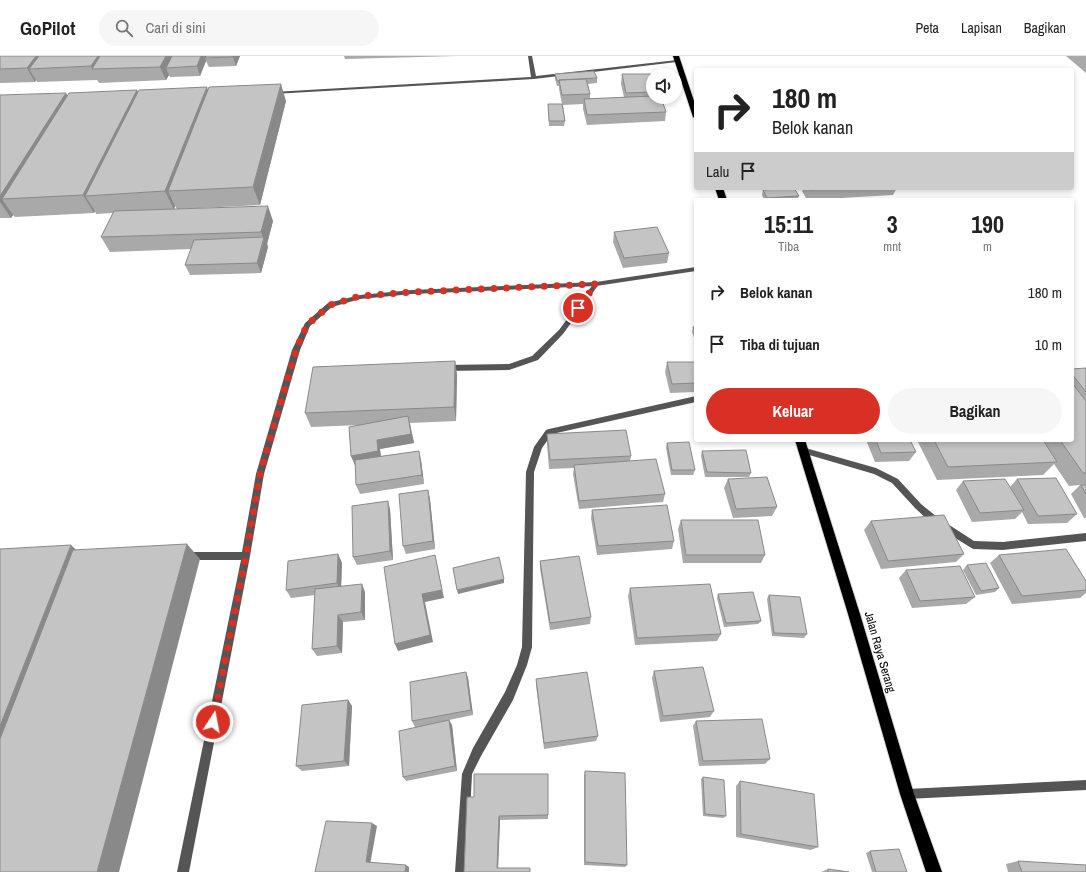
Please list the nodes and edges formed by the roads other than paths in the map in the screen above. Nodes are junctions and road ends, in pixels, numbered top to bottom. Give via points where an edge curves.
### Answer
1 (530, 56) edge
2 (677, 58) edge
3 (534, 78) junction
4 (263, 93) edge
5 (694, 111) edge
6 (694, 269) edge
7 (596, 284) junction
8 (435, 369) edge
9 (694, 399) edge
10 (801, 445) edge
11 (1086, 537) edge
12 (175, 556) edge
13 (246, 556) junction
14 (1086, 785) edge
15 (907, 794) junction
16 (183, 872) edge
17 (461, 872) edge
18 (934, 872) edge

1 - 3 street
2 - 3 street
2 - 5 highway
3 - 4 street
6 - 7 street
7 - 8 street via 561,332 535,358 509,367
7 - 13 street via 360,296 330,305 307,325 296,350 260,474
9 - 17 street via 549,432 538,447 530,472 527,646 522,666 509,696 467,774
10 - 11 street via 876,471 896,481 934,520 973,545 1004,546
10 - 15 highway, Jalan Raya Serang
12 - 13 street
13 - 16 street
14 - 15 street
15 - 18 highway, Jalan Raya Serang

